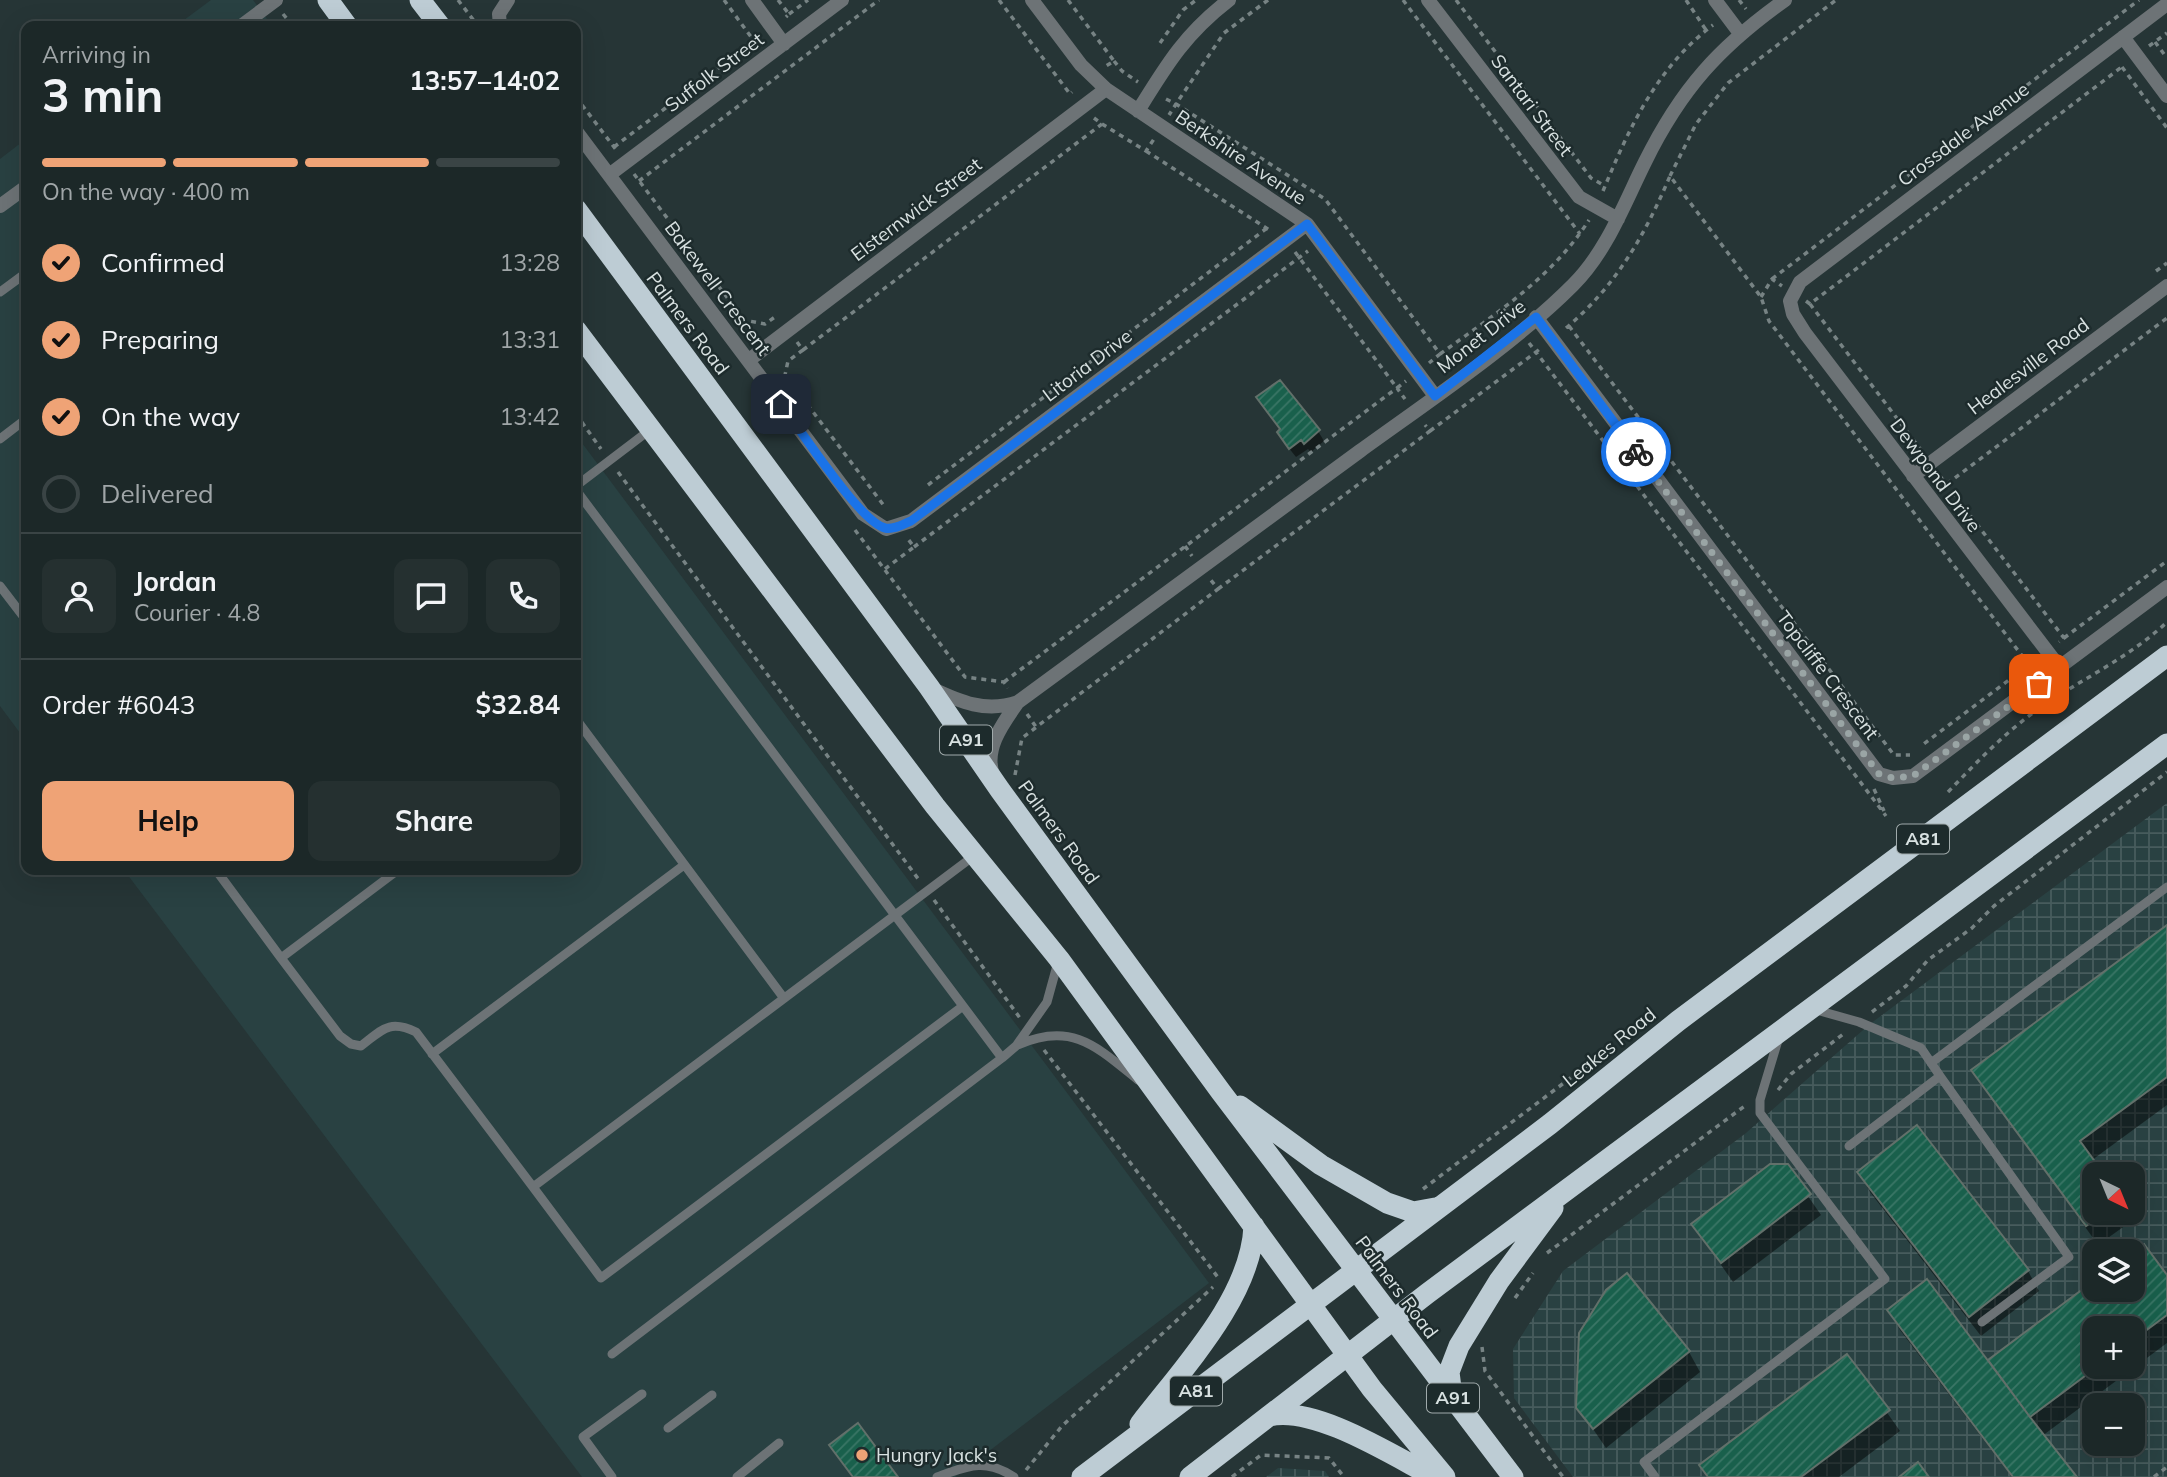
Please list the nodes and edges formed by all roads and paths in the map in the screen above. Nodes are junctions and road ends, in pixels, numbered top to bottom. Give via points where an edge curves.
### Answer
1 (276, 0) edge
2 (328, 0) edge
3 (420, 0) edge
4 (458, 0) edge
5 (508, 0) edge
6 (752, 0) edge
7 (808, 0) edge
8 (842, 0) edge
9 (879, 0) edge
10 (1032, 0) edge
11 (1229, 0) edge
12 (1268, 0) edge
13 (1403, 0) edge
14 (1428, 0) edge
15 (1456, 0) edge
16 (1686, 0) edge
17 (1714, 0) edge
18 (1745, 0) edge
19 (1785, 0) edge
20 (1836, 0) edge
21 (2139, 0) edge
22 (2167, 4) edge
23 (789, 14) dead end
24 (1726, 15) junction
25 (248, 21) edge
26 (343, 21) edge
27 (436, 21) edge
28 (474, 21) edge
29 (500, 21) edge
30 (1706, 30) junction
31 (1739, 32) junction
32 (2167, 33) edge
33 (2123, 37) junction
34 (754, 41) dead end
35 (2155, 42) junction
36 (784, 44) junction
37 (2137, 55) junction
38 (2167, 58) edge
39 (2122, 67) junction
40 (1106, 89) junction
41 (1070, 94) dead end
42 (2167, 96) edge
43 (581, 104) edge
44 (1176, 104) dead end
45 (1082, 108) junction
46 (1138, 111) junction
47 (2167, 128) edge
48 (581, 138) edge
49 (614, 148) junction
50 (625, 162) junction
51 (608, 175) junction
52 (1670, 176) junction
53 (639, 181) junction
54 (1605, 186) junction
55 (21, 191) edge
56 (0, 206) edge
57 (1596, 209) junction
58 (581, 216) edge
59 (1618, 219) junction
60 (1307, 224) junction
61 (1344, 225) dead end
62 (1267, 228) dead end
63 (1580, 233) junction
64 (1321, 242) junction
65 (21, 277) edge
66 (1772, 279) junction
67 (2167, 286) edge
68 (0, 292) edge
69 (1791, 297) junction
70 (1761, 298) junction
71 (1811, 304) junction
72 (1536, 317) junction
73 (2167, 318) edge
74 (788, 330) junction
75 (581, 337) edge
76 (803, 350) junction
77 (1440, 354) dead end
78 (749, 360) junction
79 (1435, 396) junction
80 (1414, 411) junction
81 (581, 421) edge
82 (21, 423) edge
83 (651, 429) junction
84 (1430, 431) junction
85 (0, 439) edge
86 (610, 460) junction
87 (1931, 463) junction
88 (1913, 477) junction
89 (581, 484) edge
90 (1947, 484) junction
91 (923, 488) dead end
92 (581, 495) edge
93 (890, 514) dead end
94 (886, 529) joint
95 (1185, 546) junction
96 (914, 547) dead end
97 (2167, 561) edge
98 (1201, 567) junction
99 (0, 586) edge
100 (2167, 587) edge
101 (1218, 589) junction
102 (21, 613) edge
103 (2167, 622) edge
104 (2064, 639) junction
105 (2046, 652) junction
106 (2167, 656) edge
107 (2029, 665) junction
108 (2060, 668) junction
109 (1004, 682) dead end
110 (929, 687) junction
111 (1018, 702) junction
112 (581, 726) edge
113 (584, 730) junction
114 (581, 733) edge
115 (2167, 744) edge
116 (1008, 784) junction
117 (1946, 794) dead end
118 (1886, 816) dead end
119 (975, 855) junction
120 (684, 865) junction
121 (220, 875) edge
122 (391, 875) edge
123 (2167, 887) edge
124 (926, 891) junction
125 (894, 915) junction
126 (281, 958) junction
127 (1059, 959) junction
128 (783, 997) junction
129 (963, 1006) junction
130 (1812, 1008) junction
131 (1028, 1028) junction
132 (1780, 1031) junction
133 (1035, 1038) junction
134 (1016, 1046) junction
135 (432, 1054) junction
136 (1600, 1056) dead end
137 (1002, 1058) junction
138 (1931, 1063) junction
139 (1940, 1076) junction
140 (1221, 1092) junction
141 (1158, 1096) junction
142 (1849, 1146) dead end
143 (533, 1187) junction
144 (1567, 1190) junction
145 (1421, 1191) dead end
146 (1439, 1207) junction
147 (1254, 1226) junction
148 (1356, 1270) junction
149 (1310, 1305) junction
150 (1393, 1320) junction
151 (1982, 1322) dead end
152 (612, 1354) dead end
153 (1347, 1355) junction
154 (642, 1394) dead end
155 (712, 1395) dead end
156 (1452, 1397) junction
157 (1269, 1416) junction
158 (668, 1428) dead end
159 (779, 1443) dead end
160 (1124, 1446) junction
161 (2167, 1467) edge
162 (612, 1477) edge
163 (737, 1477) edge
164 (937, 1477) edge
165 (1014, 1477) edge
166 (1020, 1477) edge
167 (1082, 1477) edge
168 (1190, 1477) edge
169 (1232, 1477) edge
170 (1344, 1477) edge
171 (1434, 1477) edge
172 (1445, 1477) edge
173 (1513, 1477) edge
174 (1655, 1477) edge
175 (2154, 1477) edge

1 - 25 street
2 - 26 highway
3 - 27 highway
4 - 28 path
5 - 29 street
6 - 36 street
7 - 23 path
8 - 36 street, Suffolk Street
9 - 53 path
10 - 40 street, Berkshire Avenue via 1081,65
11 - 46 street via 1176,49
12 - 44 path via 1224,33
13 - 63 path
14 - 57 street, Santari Street via 1579,197
15 - 54 path via 1591,178
16 - 30 path
17 - 24 street
18 - 24 path
19 - 31 street, Monet Drive
20 - 52 path via 1728,83 1696,124
21 - 66 path
22 - 33 street, Crossdale Avenue
24 - 30 path
24 - 31 street
30 - 54 path via 1649,93
31 - 59 street, Monet Drive via 1692,82 1666,121
32 - 35 path
33 - 37 street
33 - 69 street, Crossdale Avenue via 1800,282
34 - 49 path
35 - 37 path
35 - 38 path
36 - 50 street, Suffolk Street
37 - 39 path
37 - 42 street
39 - 47 path
39 - 71 path
40 - 45 street, Elsternwick Street
40 - 46 street, Berkshire Avenue
41 - 45 path
43 - 49 path
45 - 74 street, Elsternwick Street
45 - 76 path via 1102,124
46 - 60 street, Berkshire Avenue
48 - 51 street, Bakewell Crescent
49 - 50 path
50 - 51 street, Suffolk Street
50 - 53 path
51 - 78 street, Bakewell Crescent
52 - 70 path
52 - 107 path via 1640,243 1611,285 1569,326 1894,755 1908,756
53 - 74 path via 744,320 765,324 777,315
54 - 57 path
55 - 56 street
57 - 59 street, Santari Street
57 - 63 path
58 - 110 highway, Palmers Road / A91
59 - 72 street, Monet Drive via 1575,284
60 - 64 street, Berkshire Avenue
60 - 94 street, Litoria Drive via 911,521
61 - 64 path
62 - 91 path
63 - 77 path via 1512,302
64 - 79 street, Berkshire Avenue
64 - 96 path
65 - 68 lane
66 - 69 path
66 - 70 path
67 - 87 street, Healesville Road
69 - 71 path
69 - 88 street, Dewpond Drive via 1793,314 1805,333
70 - 107 path via 1769,321
71 - 87 path
72 - 79 street, Monet Drive
72 - 108 street, Topcliffe Crescent via 1879,774 1913,776
73 - 90 path
74 - 76 path
74 - 78 street, Elsternwick Street
75 - 83 highway, A91
76 - 93 path via 788,361 785,375
78 - 94 street, Bakewell Crescent via 863,514
79 - 80 street, Monet Drive
80 - 84 path
80 - 95 path via 1397,388
80 - 98 street, Monet Drive
81 - 86 path
82 - 85 lane
83 - 86 lane
83 - 119 highway, A91
84 - 101 path
84 - 118 path via 1536,352
86 - 89 lane
86 - 124 path
87 - 88 street, Healesville Road
87 - 90 path
88 - 105 street, Dewpond Drive
90 - 104 path
92 - 125 lane
95 - 98 path
95 - 109 path
97 - 104 path
98 - 101 path
98 - 111 street, Monet Drive
99 - 102 lane
100 - 108 street, Topcliffe Crescent
101 - 116 path via 1022,738
103 - 117 path via 2142,646 2043,706 2002,737
104 - 105 path
105 - 107 path
105 - 108 street, Dewpond Drive
106 - 146 highway, Leakes Road / A81 via 1678,1021
110 - 111 street, Monet Drive via 973,706
110 - 116 highway, Palmers Road / A91
111 - 116 street, Monet Drive via 992,747 991,770
112 - 113 lane
113 - 114 lane
113 - 120 lane
115 - 130 highway
116 - 140 highway, Palmers Road / A91
119 - 124 lane
119 - 127 highway, A91
120 - 128 lane
120 - 135 lane
121 - 126 lane
122 - 126 lane
123 - 138 lane
124 - 125 lane
124 - 131 path
125 - 128 lane
125 - 129 lane
126 - 135 lane via 351,1044 361,1046 386,1027 400,1024 416,1032
127 - 131 lane via 1047,1002
127 - 141 highway, A91
128 - 143 lane
129 - 137 lane
129 - 143 lane via 601,1278
130 - 132 highway
130 - 138 lane via 1921,1048
131 - 134 lane
132 - 144 highway
132 - 174 lane via 1760,1114 1885,1279 1644,1462
133 - 134 lane
133 - 141 lane via 1047,1034 1088,1041
133 - 166 path via 1221,1280 1062,1426
134 - 137 lane
135 - 143 lane
136 - 145 path
137 - 152 lane
138 - 139 lane
139 - 142 lane
139 - 151 lane via 2069,1256
140 - 146 highway via 1321,1165 1387,1203 1413,1212
140 - 148 highway, Palmers Road / A91
141 - 147 highway, A91
144 - 150 highway
144 - 156 highway via 1499,1281 1459,1346 1449,1372
146 - 148 highway, Leakes Road / A81
147 - 149 highway, A91
147 - 160 highway via 1250,1259 1240,1284 1198,1349
148 - 149 highway, Leakes Road / A81
148 - 150 highway, Palmers Road / A91
149 - 153 highway, A91
149 - 160 highway, Leakes Road / A81
150 - 153 highway
150 - 156 highway, Palmers Road / A91
153 - 157 highway
153 - 172 highway, A91
154 - 162 lane via 583,1437
155 - 158 lane
156 - 173 highway, Palmers Road / A91
157 - 168 highway
157 - 171 highway via 1283,1412 1306,1415
159 - 163 lane
160 - 167 highway, Leakes Road / A81
161 - 175 path
164 - 165 lane via 967,1466 996,1465
169 - 170 path via 1261,1455 1329,1458

